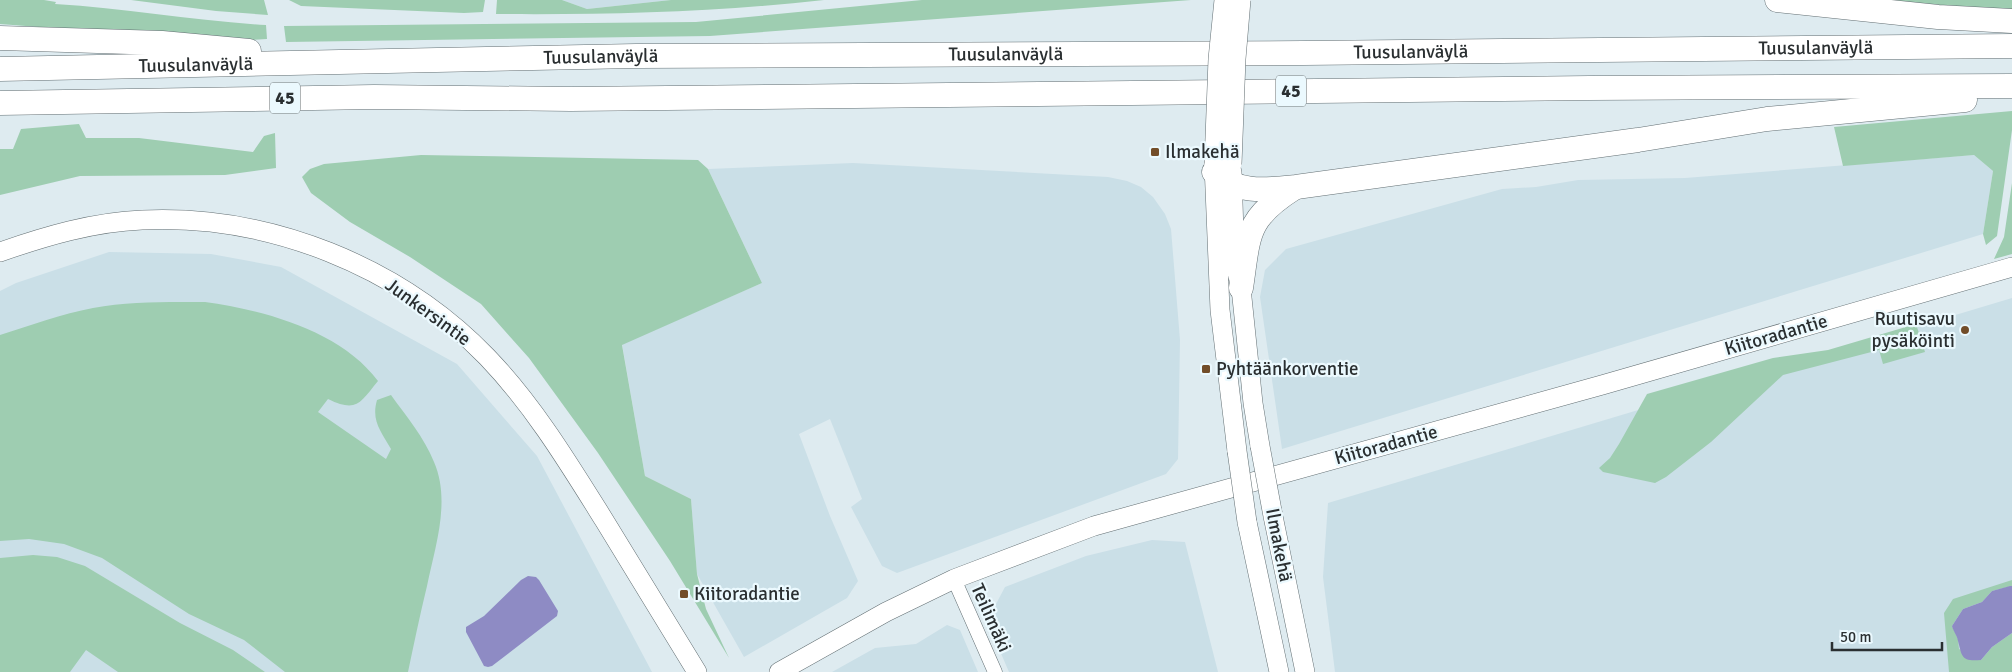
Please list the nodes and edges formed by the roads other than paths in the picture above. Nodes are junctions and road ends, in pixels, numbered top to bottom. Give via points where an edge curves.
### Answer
1 (1224, 0) edge
2 (1241, 0) edge
3 (1777, 0) edge
4 (2012, 21) edge
5 (0, 38) edge
6 (2012, 46) edge
7 (376, 62) junction
8 (0, 69) edge
9 (2012, 86) edge
10 (2012, 96) edge
11 (0, 103) edge
12 (1223, 171) junction
13 (1296, 187) junction
14 (0, 252) edge
15 (2012, 267) edge
16 (1241, 288) junction
17 (954, 579) junction
18 (697, 672) edge
19 (779, 672) edge
20 (995, 672) edge
21 (1280, 672) edge
22 (1305, 672) edge

1 - 12 main road, Ilmakehä, bridge via 1218,60
2 - 12 main road, Ilmakehä, bridge
3 - 4 highway via 1938,17
5 - 7 highway via 162,43
6 - 7 highway, Tuusulanväylä / 45 via 646,56
7 - 8 highway, Tuusulanväylä / 45
9 - 11 highway, Tuusulanväylä / 45 via 571,99 374,97
10 - 13 highway via 1767,119
12 - 13 highway via 1258,191
12 - 16 main road, Ilmakehä
12 - 21 main road, Ilmakehä, bridge via 1220,310 1248,522
13 - 16 highway via 1260,214 1245,249
14 - 18 main road, Junkersintie via 45,236 91,226 140,220 193,219 254,228 300,241 349,260 395,285 446,320 487,357 521,397 560,450
15 - 17 main road, Kiitoradantie via 1103,524
16 - 22 main road, Ilmakehä, bridge via 1260,446
17 - 19 main road, Kiitoradantie via 886,612
17 - 20 street, Teilimäki

